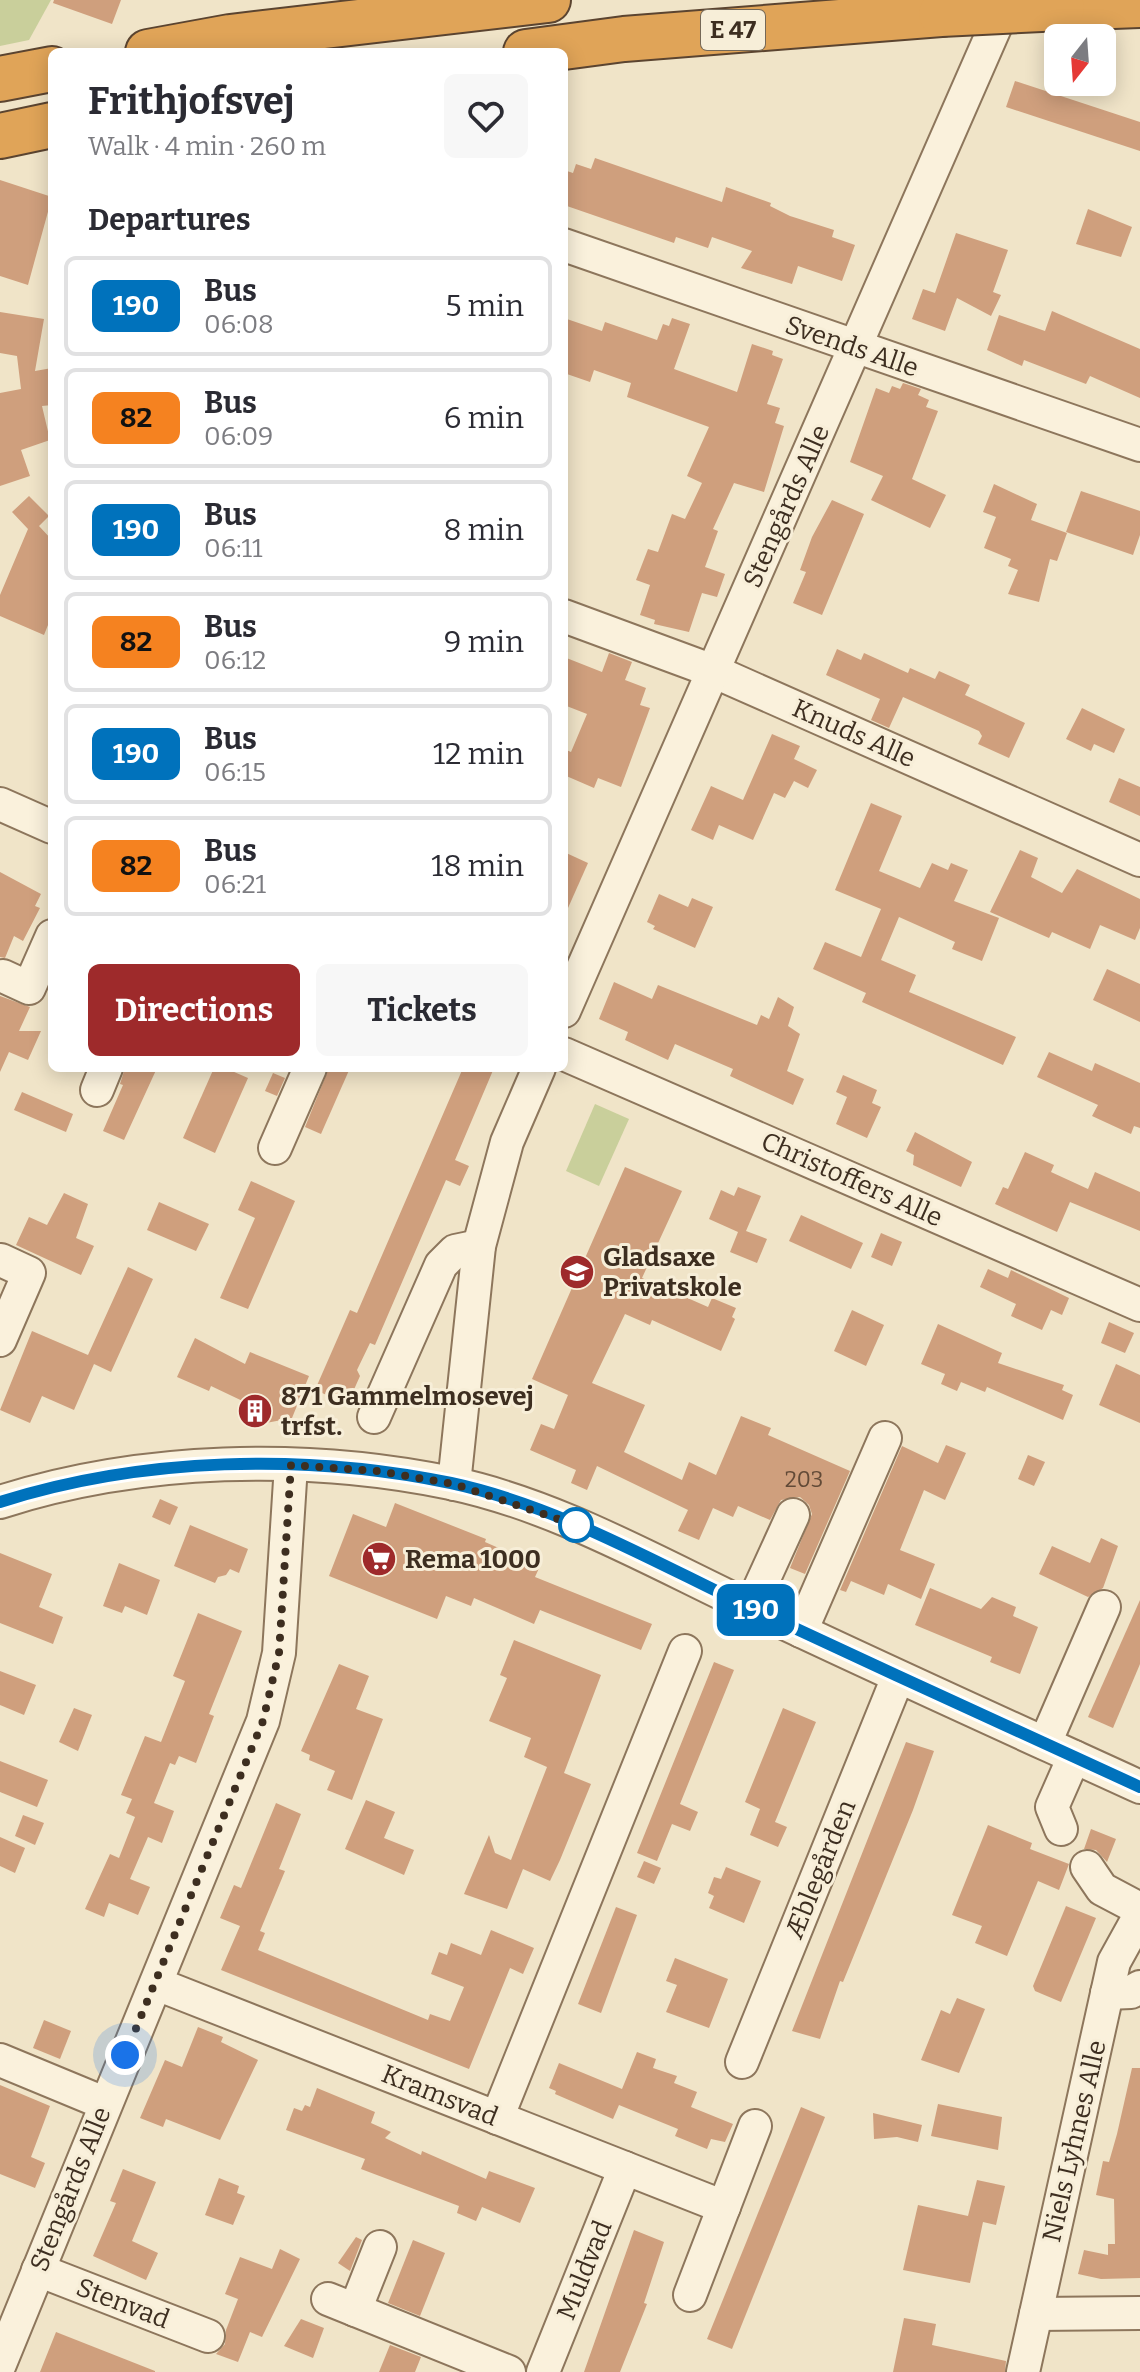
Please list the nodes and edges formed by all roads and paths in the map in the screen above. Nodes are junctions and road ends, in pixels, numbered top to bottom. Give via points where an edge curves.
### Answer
1 (548, 0) edge
2 (1007, 0) edge
3 (1140, 5) edge
4 (170, 48) edge
5 (556, 48) edge
6 (48, 70) edge
7 (0, 79) edge
8 (48, 126) edge
9 (0, 136) edge
10 (568, 246) edge
11 (855, 347) junction
12 (1140, 445) edge
13 (568, 617) edge
14 (713, 671) junction
15 (0, 804) edge
16 (48, 825) edge
17 (1140, 860) edge
18 (48, 945) edge
19 (3, 976) dead end
20 (568, 1002) edge
21 (568, 1056) edge
22 (308, 1072) edge
23 (537, 1072) edge
24 (275, 1148) dead end
25 (479, 1246) junction
26 (1, 1260) edge
27 (1140, 1305) edge
28 (0, 1340) edge
29 (374, 1417) dead end
30 (885, 1438) dead end
31 (291, 1465) junction
32 (454, 1484) junction
33 (0, 1502) edge
34 (793, 1515) dead end
35 (751, 1607) junction
36 (1104, 1607) dead end
37 (801, 1631) junction
38 (685, 1651) dead end
39 (898, 1677) junction
40 (1045, 1743) junction
41 (1074, 1757) junction
42 (1140, 1787) edge
43 (1061, 1829) dead end
44 (1087, 1867) dead end
45 (1140, 1909) edge
46 (1140, 1915) edge
47 (157, 1984) junction
48 (1140, 1987) edge
49 (1107, 1993) junction
50 (0, 2060) edge
51 (742, 2062) dead end
52 (104, 2103) junction
53 (497, 2118) junction
54 (755, 2126) dead end
55 (625, 2168) junction
56 (724, 2207) junction
57 (380, 2247) dead end
58 (38, 2270) junction
59 (690, 2295) dead end
60 (1140, 2313) edge
61 (1036, 2314) junction
62 (208, 2336) dead end
63 (0, 2364) edge
64 (509, 2372) edge
65 (543, 2372) edge
66 (1023, 2372) edge

1 - 4 highway
2 - 11 street, Stengårds Alle
3 - 5 highway, E 47, bridge via 941,14
6 - 7 highway
8 - 9 highway
10 - 11 street, Svends Alle
11 - 12 street, Svends Alle
11 - 14 street, Stengårds Alle
13 - 14 street, Knuds Alle
14 - 17 street, Knuds Alle
14 - 20 street, Stengårds Alle
15 - 16 street
18 - 19 street via 29,988
21 - 27 street, Christoffers Alle
22 - 24 street
23 - 25 street via 507,1142
25 - 29 street via 455,1251 441,1265
25 - 32 street
26 - 28 street via 29,1273
30 - 37 street
31 - 32 street
31 - 33 street via 180,1468 65,1484
31 - 47 street, Stengårds Alle via 279,1653 263,1721
32 - 35 street via 562,1518
34 - 35 street
35 - 37 street
36 - 40 street
37 - 39 street
38 - 53 street
39 - 40 street
39 - 51 street, Æblegården
40 - 41 street
41 - 42 street
41 - 43 street via 1052,1807
44 - 45 street via 1102,1889
46 - 49 street, Niels Lyhnes Alle via 1114,1962
47 - 52 street, Stengårds Alle
47 - 53 street, Kramsvad
48 - 49 street
49 - 61 street, Niels Lyhnes Alle
50 - 52 street
52 - 58 street, Stengårds Alle
53 - 55 street, Kramsvad
54 - 56 street
55 - 56 street, Kramsvad
55 - 65 street, Muldvad
56 - 59 street
57 - 64 street via 342,2305
58 - 62 street, Stenvad
58 - 63 street, Stengårds Alle
60 - 61 street
61 - 66 street, Niels Lyhnes Alle

